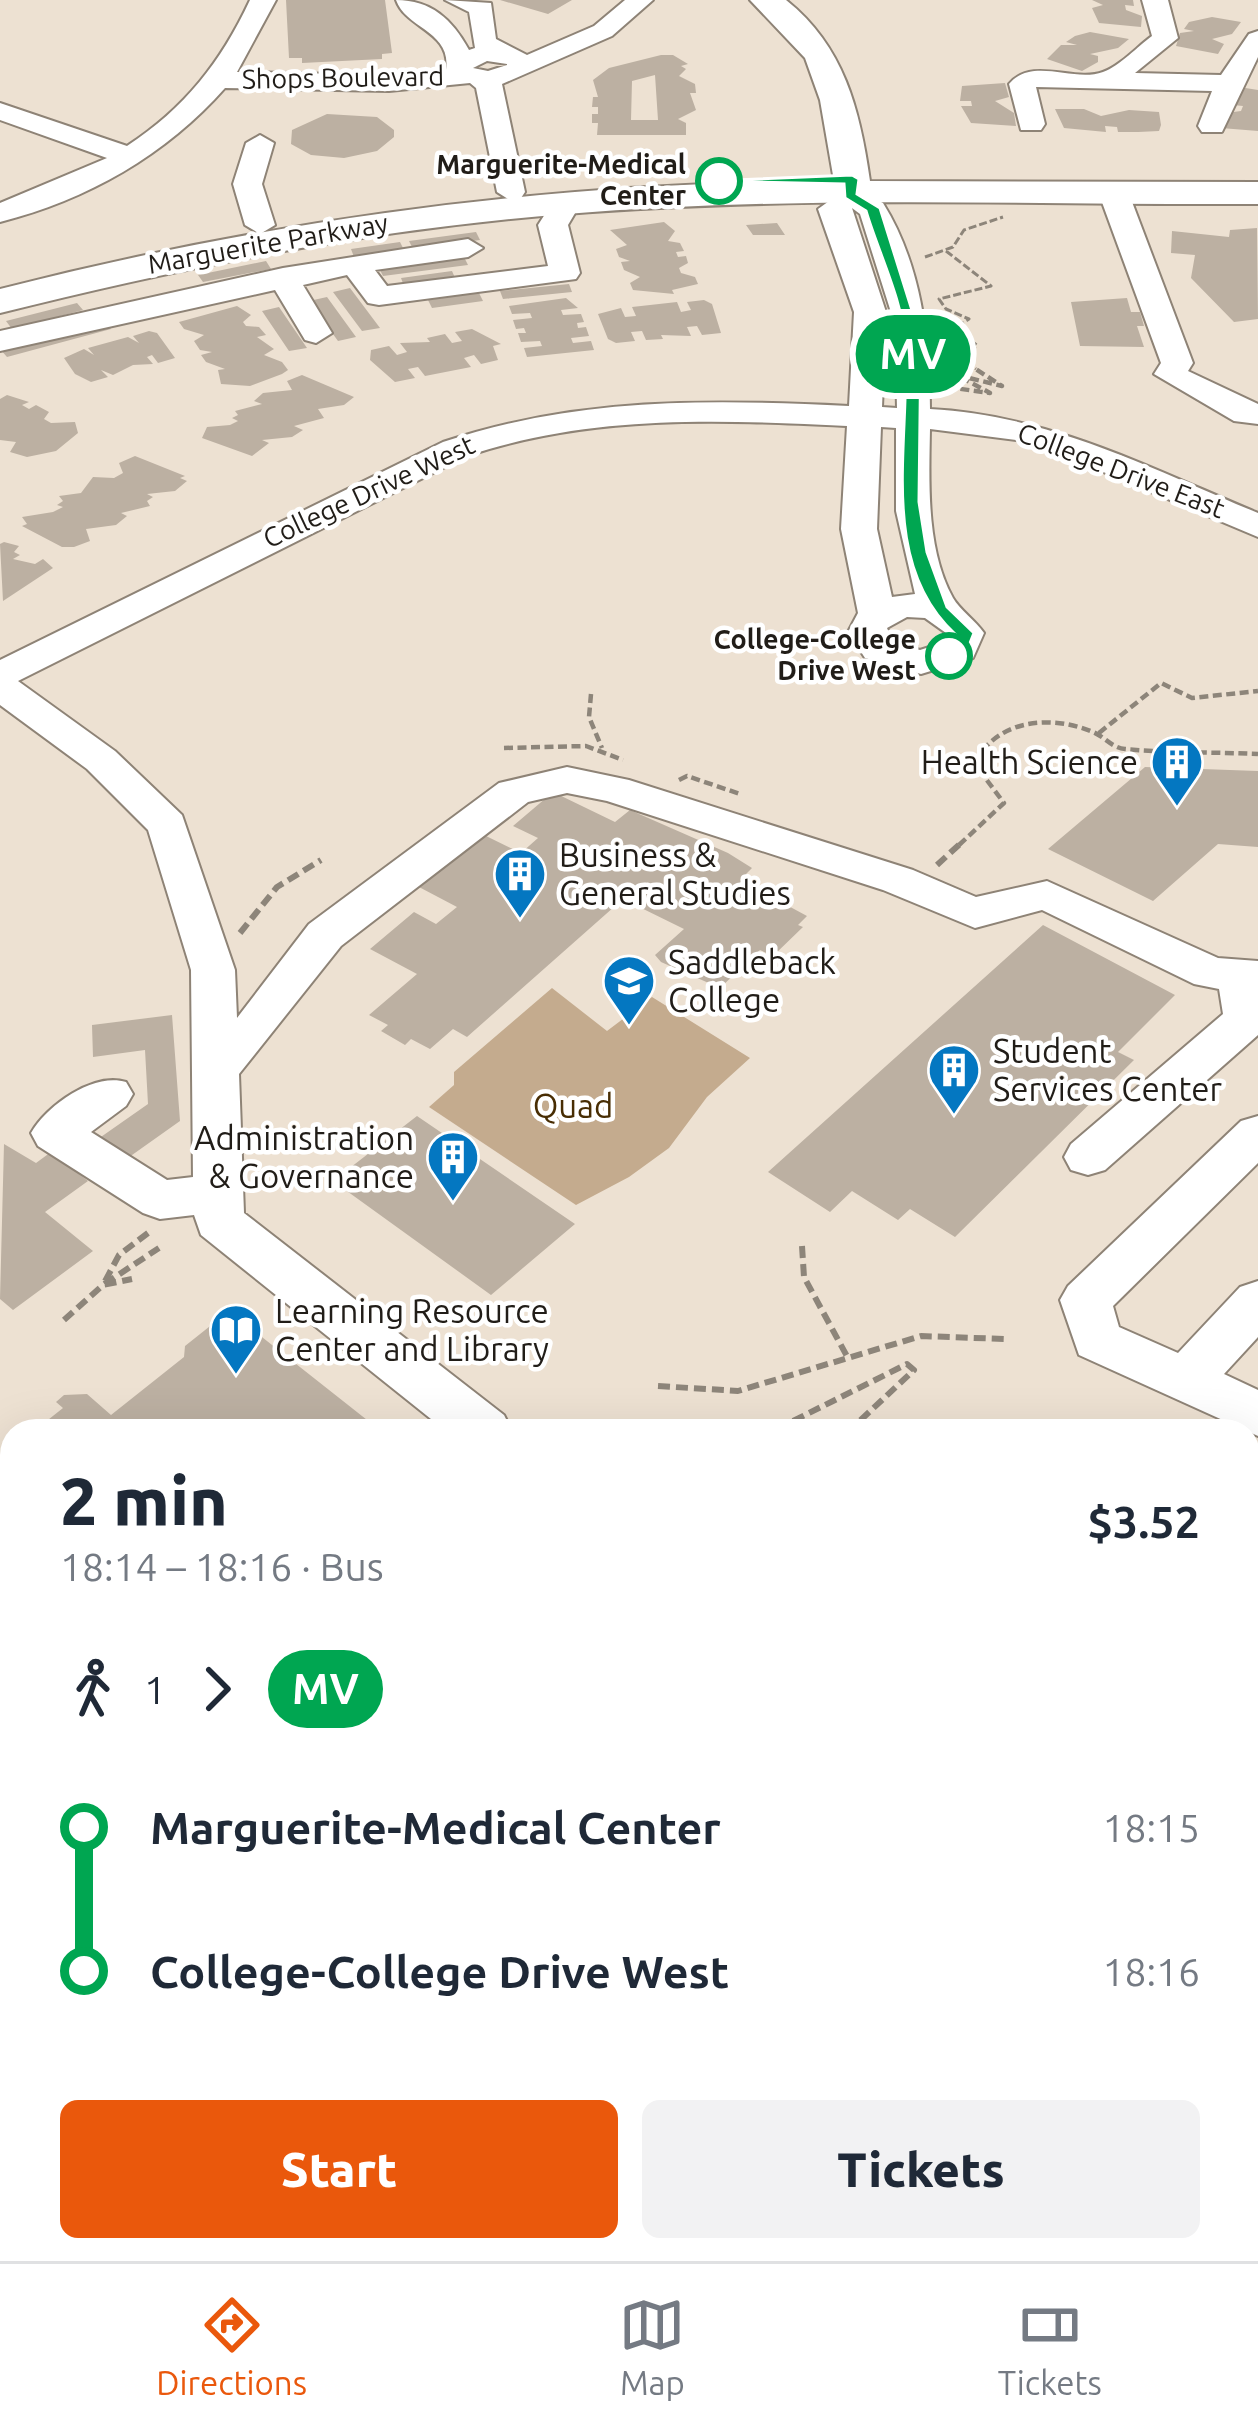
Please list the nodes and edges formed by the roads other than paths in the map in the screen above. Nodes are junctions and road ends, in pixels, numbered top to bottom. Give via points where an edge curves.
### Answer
1 (263, 0) edge
2 (409, 0) edge
3 (458, 0) edge
4 (614, 0) edge
5 (640, 0) edge
6 (766, 0) edge
7 (1155, 0) edge
8 (1258, 39) edge
9 (408, 40) dead end
10 (509, 62) junction
11 (463, 63) junction
12 (223, 76) junction
13 (1108, 81) junction
14 (1233, 83) junction
15 (0, 111) edge
16 (260, 143) dead end
17 (129, 156) junction
18 (1258, 178) edge
19 (851, 187) junction
20 (1258, 193) edge
21 (1114, 194) junction
22 (541, 203) junction
23 (0, 212) edge
24 (260, 225) junction
25 (468, 248) dead end
26 (355, 264) junction
27 (283, 277) junction
28 (0, 281) edge
29 (0, 301) edge
30 (316, 333) dead end
31 (0, 341) edge
32 (1258, 414) edge
33 (864, 417) junction
34 (910, 418) junction
35 (1258, 526) edge
36 (938, 609) junction
37 (877, 614) junction
38 (0, 675) edge
39 (0, 687) edge
40 (1249, 977) edge
41 (214, 1070) junction
42 (110, 1094) dead end
43 (1258, 1134) edge
44 (1088, 1157) dead end
45 (218, 1192) junction
46 (1258, 1302) edge
47 (1185, 1381) junction
48 (1258, 1414) edge
49 (470, 1419) edge

1 - 12 street
2 - 11 street
3 - 10 street via 482,8 483,42
4 - 10 street, Shops Boulevard
5 - 10 street, Shops Boulevard via 603,32
6 - 19 main road via 823,52
7 - 13 street via 1165,38
8 - 14 street via 1235,65
9 - 11 street
10 - 11 street, Shops Boulevard
10 - 22 street via 509,90
11 - 12 street, Shops Boulevard via 389,83
11 - 22 street, Shops Boulevard via 489,84
12 - 17 street via 189,117
13 - 14 street
13 - 14 street via 1029,102 1214,117
15 - 17 street
16 - 24 street via 244,171
17 - 23 street
18 - 19 main road, Marguerite Parkway
19 - 21 main road, Marguerite Parkway
19 - 22 main road, Marguerite Parkway
19 - 33 street via 833,208 870,312
19 - 34 street via 872,208 902,294 913,339
20 - 21 main road, Marguerite Parkway
21 - 32 street via 1177,364 1170,374
22 - 24 main road, Marguerite Parkway
22 - 26 street via 566,273 379,296
22 - 29 main road, Marguerite Parkway via 341,228
24 - 28 main road, Marguerite Parkway
25 - 26 street
26 - 27 street
27 - 30 street
27 - 31 street
33 - 34 street, College Drive West
33 - 37 street via 859,530
33 - 38 street, College Drive West via 648,410 479,440
34 - 35 street, College Drive East via 1042,436
34 - 36 street via 910,502
36 - 37 street via 899,606
36 - 37 street via 961,624 964,641 949,656 921,662 871,642 867,632
39 - 41 street via 101,760 167,825 210,960
40 - 41 street via 1210,973 1047,895 964,911 898,880 634,795 546,782 514,792 325,934
40 - 44 street via 1247,1019
41 - 45 street
42 - 45 street via 55,1133 160,1200
43 - 47 street via 1086,1300 1097,1340
45 - 49 street via 219,1221
46 - 47 street
47 - 48 street

